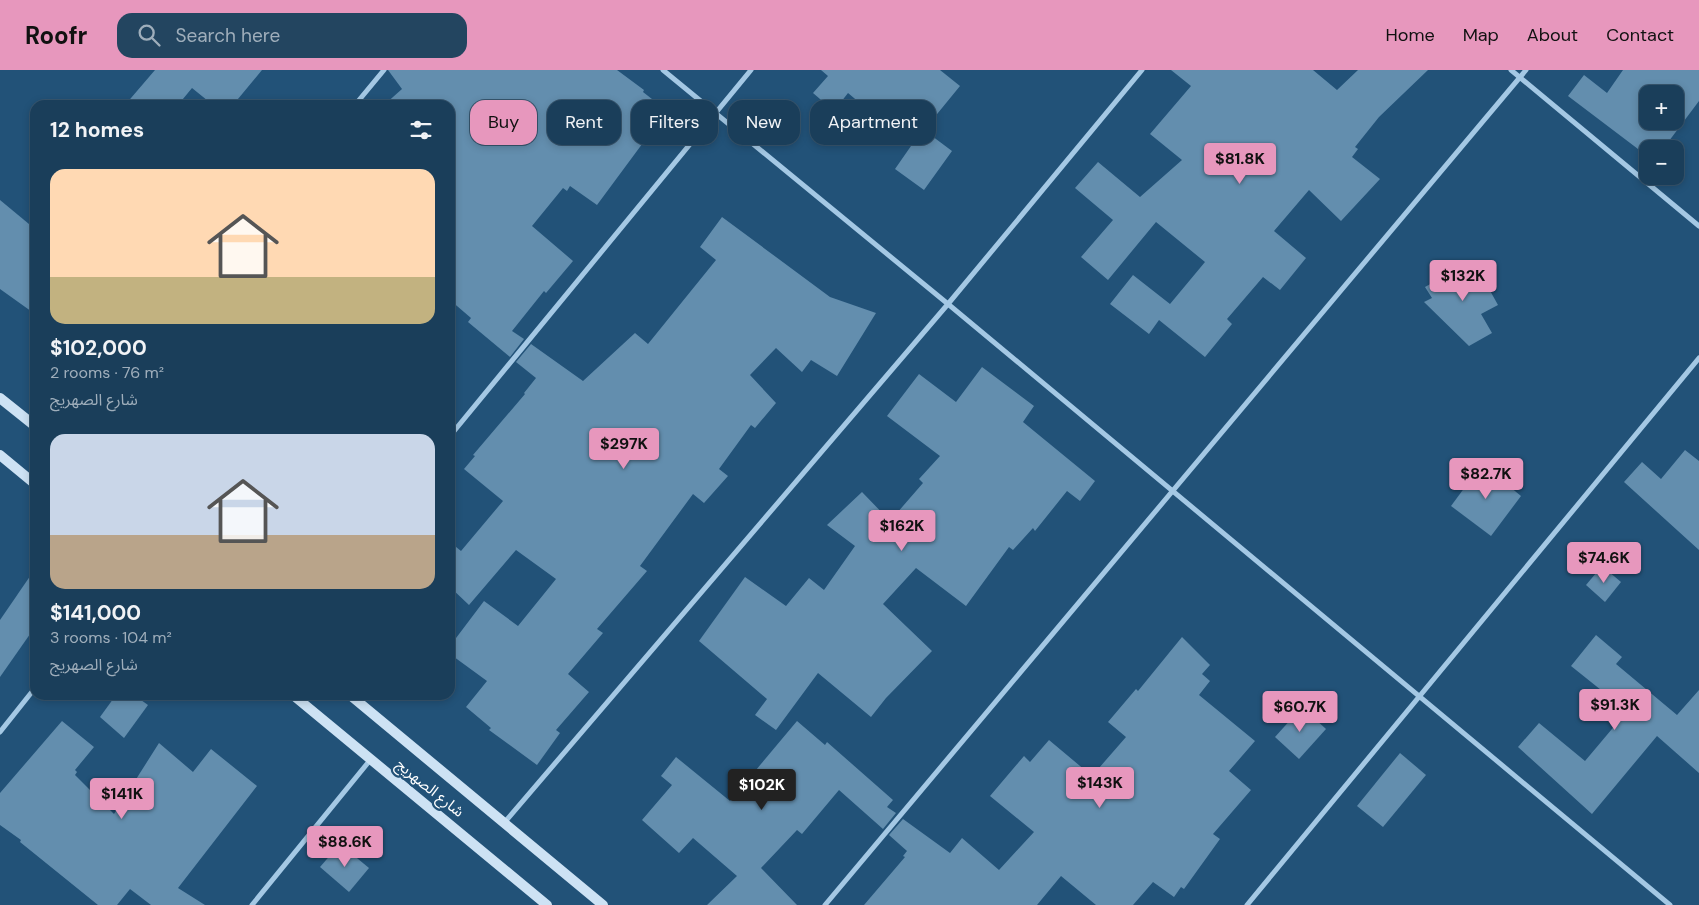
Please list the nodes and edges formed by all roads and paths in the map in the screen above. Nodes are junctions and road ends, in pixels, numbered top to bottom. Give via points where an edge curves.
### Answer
1 (384, 70) edge
2 (664, 70) edge
3 (752, 70) edge
4 (1142, 70) edge
5 (1511, 70) edge
6 (1526, 70) edge
7 (1520, 78) junction
8 (359, 100) edge
9 (700, 100) edge
10 (718, 110) edge
11 (718, 115) edge
12 (689, 145) edge
13 (1699, 226) edge
14 (948, 304) junction
15 (1699, 358) edge
16 (0, 398) edge
17 (30, 422) edge
18 (455, 430) edge
19 (0, 455) edge
20 (30, 480) edge
21 (1174, 492) junction
22 (30, 694) edge
23 (1419, 696) junction
24 (299, 700) edge
25 (356, 700) edge
26 (0, 732) edge
27 (371, 759) junction
28 (504, 823) junction
29 (252, 905) edge
30 (547, 905) edge
31 (603, 905) edge
32 (825, 905) edge
33 (1247, 905) edge
34 (1670, 905) edge

1 - 8 street
2 - 9 street
3 - 10 street
4 - 14 street
5 - 7 street
6 - 7 street
7 - 13 street
7 - 21 street
11 - 14 street
12 - 18 street
14 - 21 street
14 - 28 street
15 - 23 street
16 - 17 main road
19 - 20 main road
21 - 23 street
21 - 32 street
22 - 26 street
23 - 33 street
23 - 34 street
24 - 27 main road, شارع الصهريج
25 - 28 main road
27 - 29 street
27 - 30 main road, شارع الصهريج
28 - 31 main road

